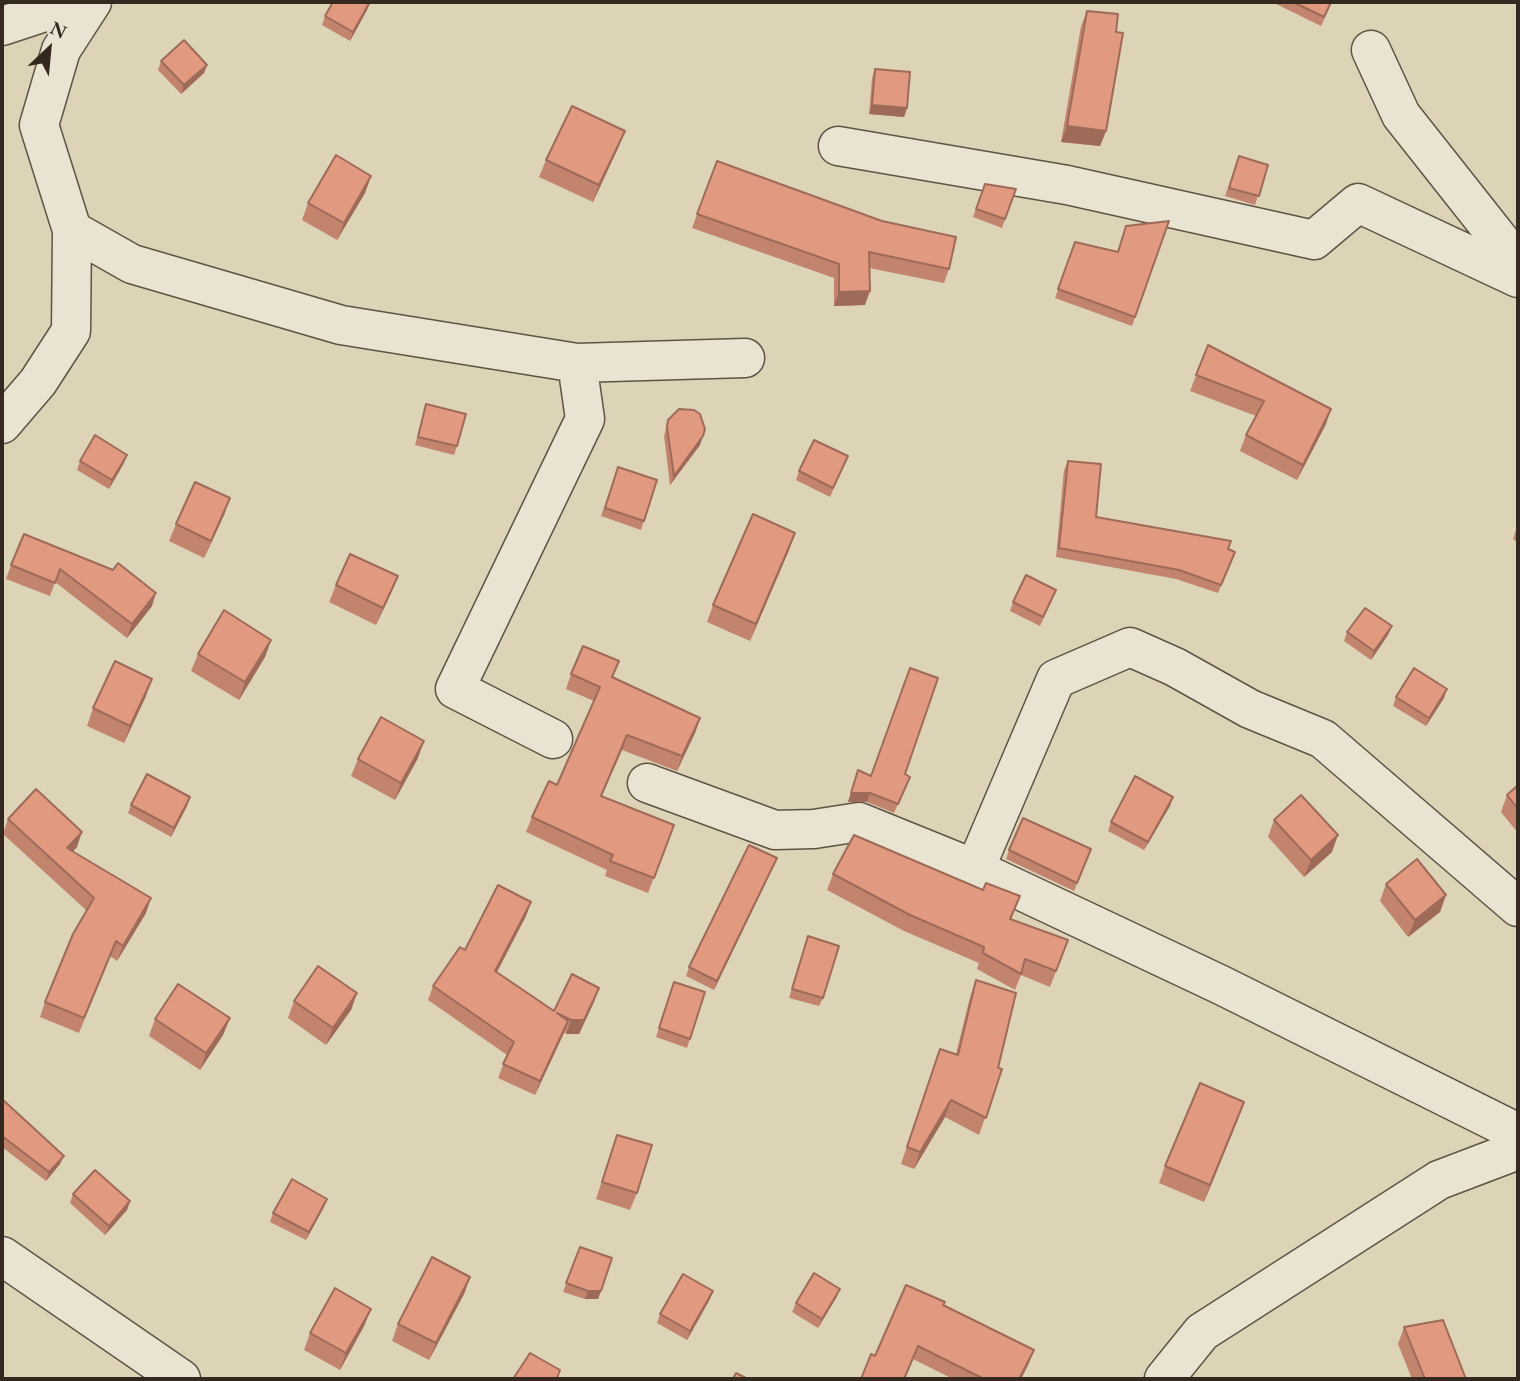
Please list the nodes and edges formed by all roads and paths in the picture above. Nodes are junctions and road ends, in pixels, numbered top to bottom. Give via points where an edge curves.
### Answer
1 (75, 2) edge
2 (92, 2) edge
3 (2, 26) edge
4 (1371, 50) dead end
5 (838, 146) dead end
6 (72, 230) junction
7 (1518, 262) edge
8 (1518, 278) edge
9 (745, 358) dead end
10 (577, 363) junction
11 (2, 424) edge
12 (553, 739) dead end
13 (647, 783) dead end
14 (975, 869) junction
15 (1518, 907) edge
16 (1518, 1133) edge
17 (1518, 1150) edge
18 (2, 1256) edge
19 (181, 1379) edge
20 (1164, 1379) edge

1 - 3 street
2 - 6 street via 61,50 39,125
4 - 7 street via 1401,115
5 - 8 street via 1055,182 1314,240 1358,202
6 - 10 street via 132,264 341,325
6 - 11 street via 71,331 38,382
9 - 10 street
10 - 12 street via 585,419 455,689
13 - 14 street via 775,830 859,822
14 - 15 street via 1056,679 1130,647 1250,709 1323,739
14 - 16 street via 1222,985
17 - 20 street via 1439,1180 1202,1332
18 - 19 street

